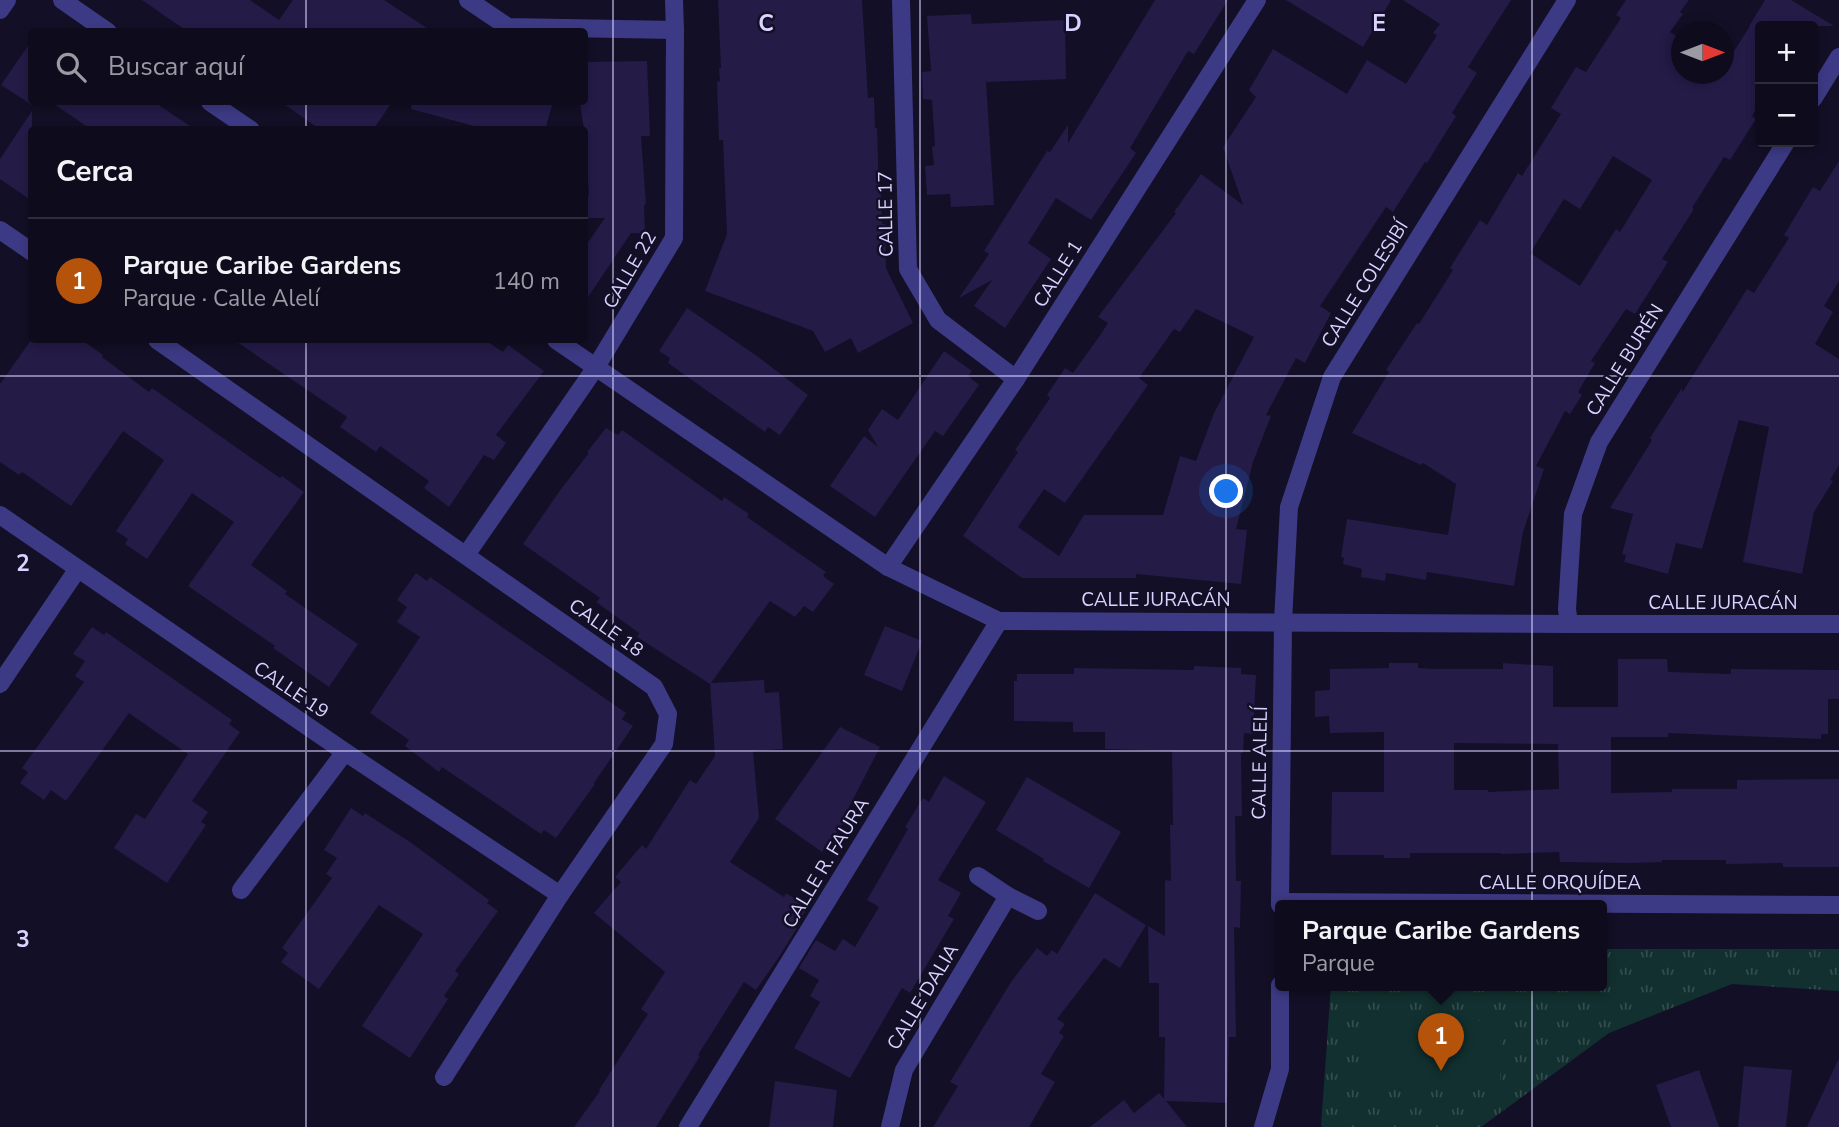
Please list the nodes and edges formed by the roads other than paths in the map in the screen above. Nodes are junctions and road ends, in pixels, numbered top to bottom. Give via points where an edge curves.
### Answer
1 (8, 0) edge
2 (62, 0) edge
3 (468, 0) edge
4 (674, 0) edge
5 (901, 0) edge
6 (1257, 0) edge
7 (1567, 0) edge
8 (0, 10) edge
9 (102, 28) edge
10 (564, 28) edge
11 (588, 28) edge
12 (675, 30) junction
13 (1839, 57) edge
14 (1818, 91) edge
15 (214, 105) edge
16 (245, 126) edge
17 (1783, 147) edge
18 (0, 230) edge
19 (28, 249) edge
20 (161, 343) edge
21 (560, 343) edge
22 (596, 367) junction
23 (1016, 379) junction
24 (0, 515) edge
25 (466, 555) junction
26 (888, 567) junction
27 (77, 570) junction
28 (999, 621) junction
29 (1283, 622) junction
30 (1569, 624) junction
31 (1839, 624) edge
32 (0, 684) edge
33 (345, 752) junction
34 (978, 876) dead end
35 (241, 890) dead end
36 (560, 895) junction
37 (1008, 896) junction
38 (1280, 900) edge
39 (1607, 905) edge
40 (1839, 905) edge
41 (1038, 911) dead end
42 (1280, 991) edge
43 (444, 1077) dead end
44 (688, 1127) edge
45 (890, 1127) edge
46 (1263, 1127) edge

1 - 8 street
2 - 9 street
3 - 10 street via 508,27
4 - 12 street, CALLE 22
5 - 23 street, CALLE 17 via 908,270 938,320
6 - 23 street, CALLE 1
7 - 29 street, CALLE COLESIBÍ via 1332,377 1289,507
11 - 12 street
12 - 22 street, CALLE 22 via 674,238
13 - 14 street
15 - 16 street
17 - 30 street, CALLE BURÉN via 1599,442 1573,514
18 - 19 street
20 - 25 street, CALLE 18
21 - 22 street, CALLE JURACÁN
22 - 25 street, CALLE 22
22 - 26 street, CALLE JURACÁN
23 - 26 street, CALLE 1
24 - 27 street, CALLE 19
25 - 36 street, CALLE 18 via 654,687 667,714 664,744
26 - 28 street, CALLE JURACÁN
27 - 32 street
27 - 33 street, CALLE 19
28 - 29 street, CALLE JURACÁN
28 - 44 street, CALLE R. FAURA
29 - 30 street, CALLE JURACÁN
29 - 38 street, CALLE ALELÍ
30 - 31 street, CALLE JURACÁN
33 - 35 street
33 - 36 street, CALLE 19
34 - 37 street
36 - 43 street, CALLE 18
37 - 41 street
37 - 45 street, CALLE DALIA via 904,1070
39 - 40 street, CALLE ORQUÍDEA
42 - 46 street via 1280,1069

